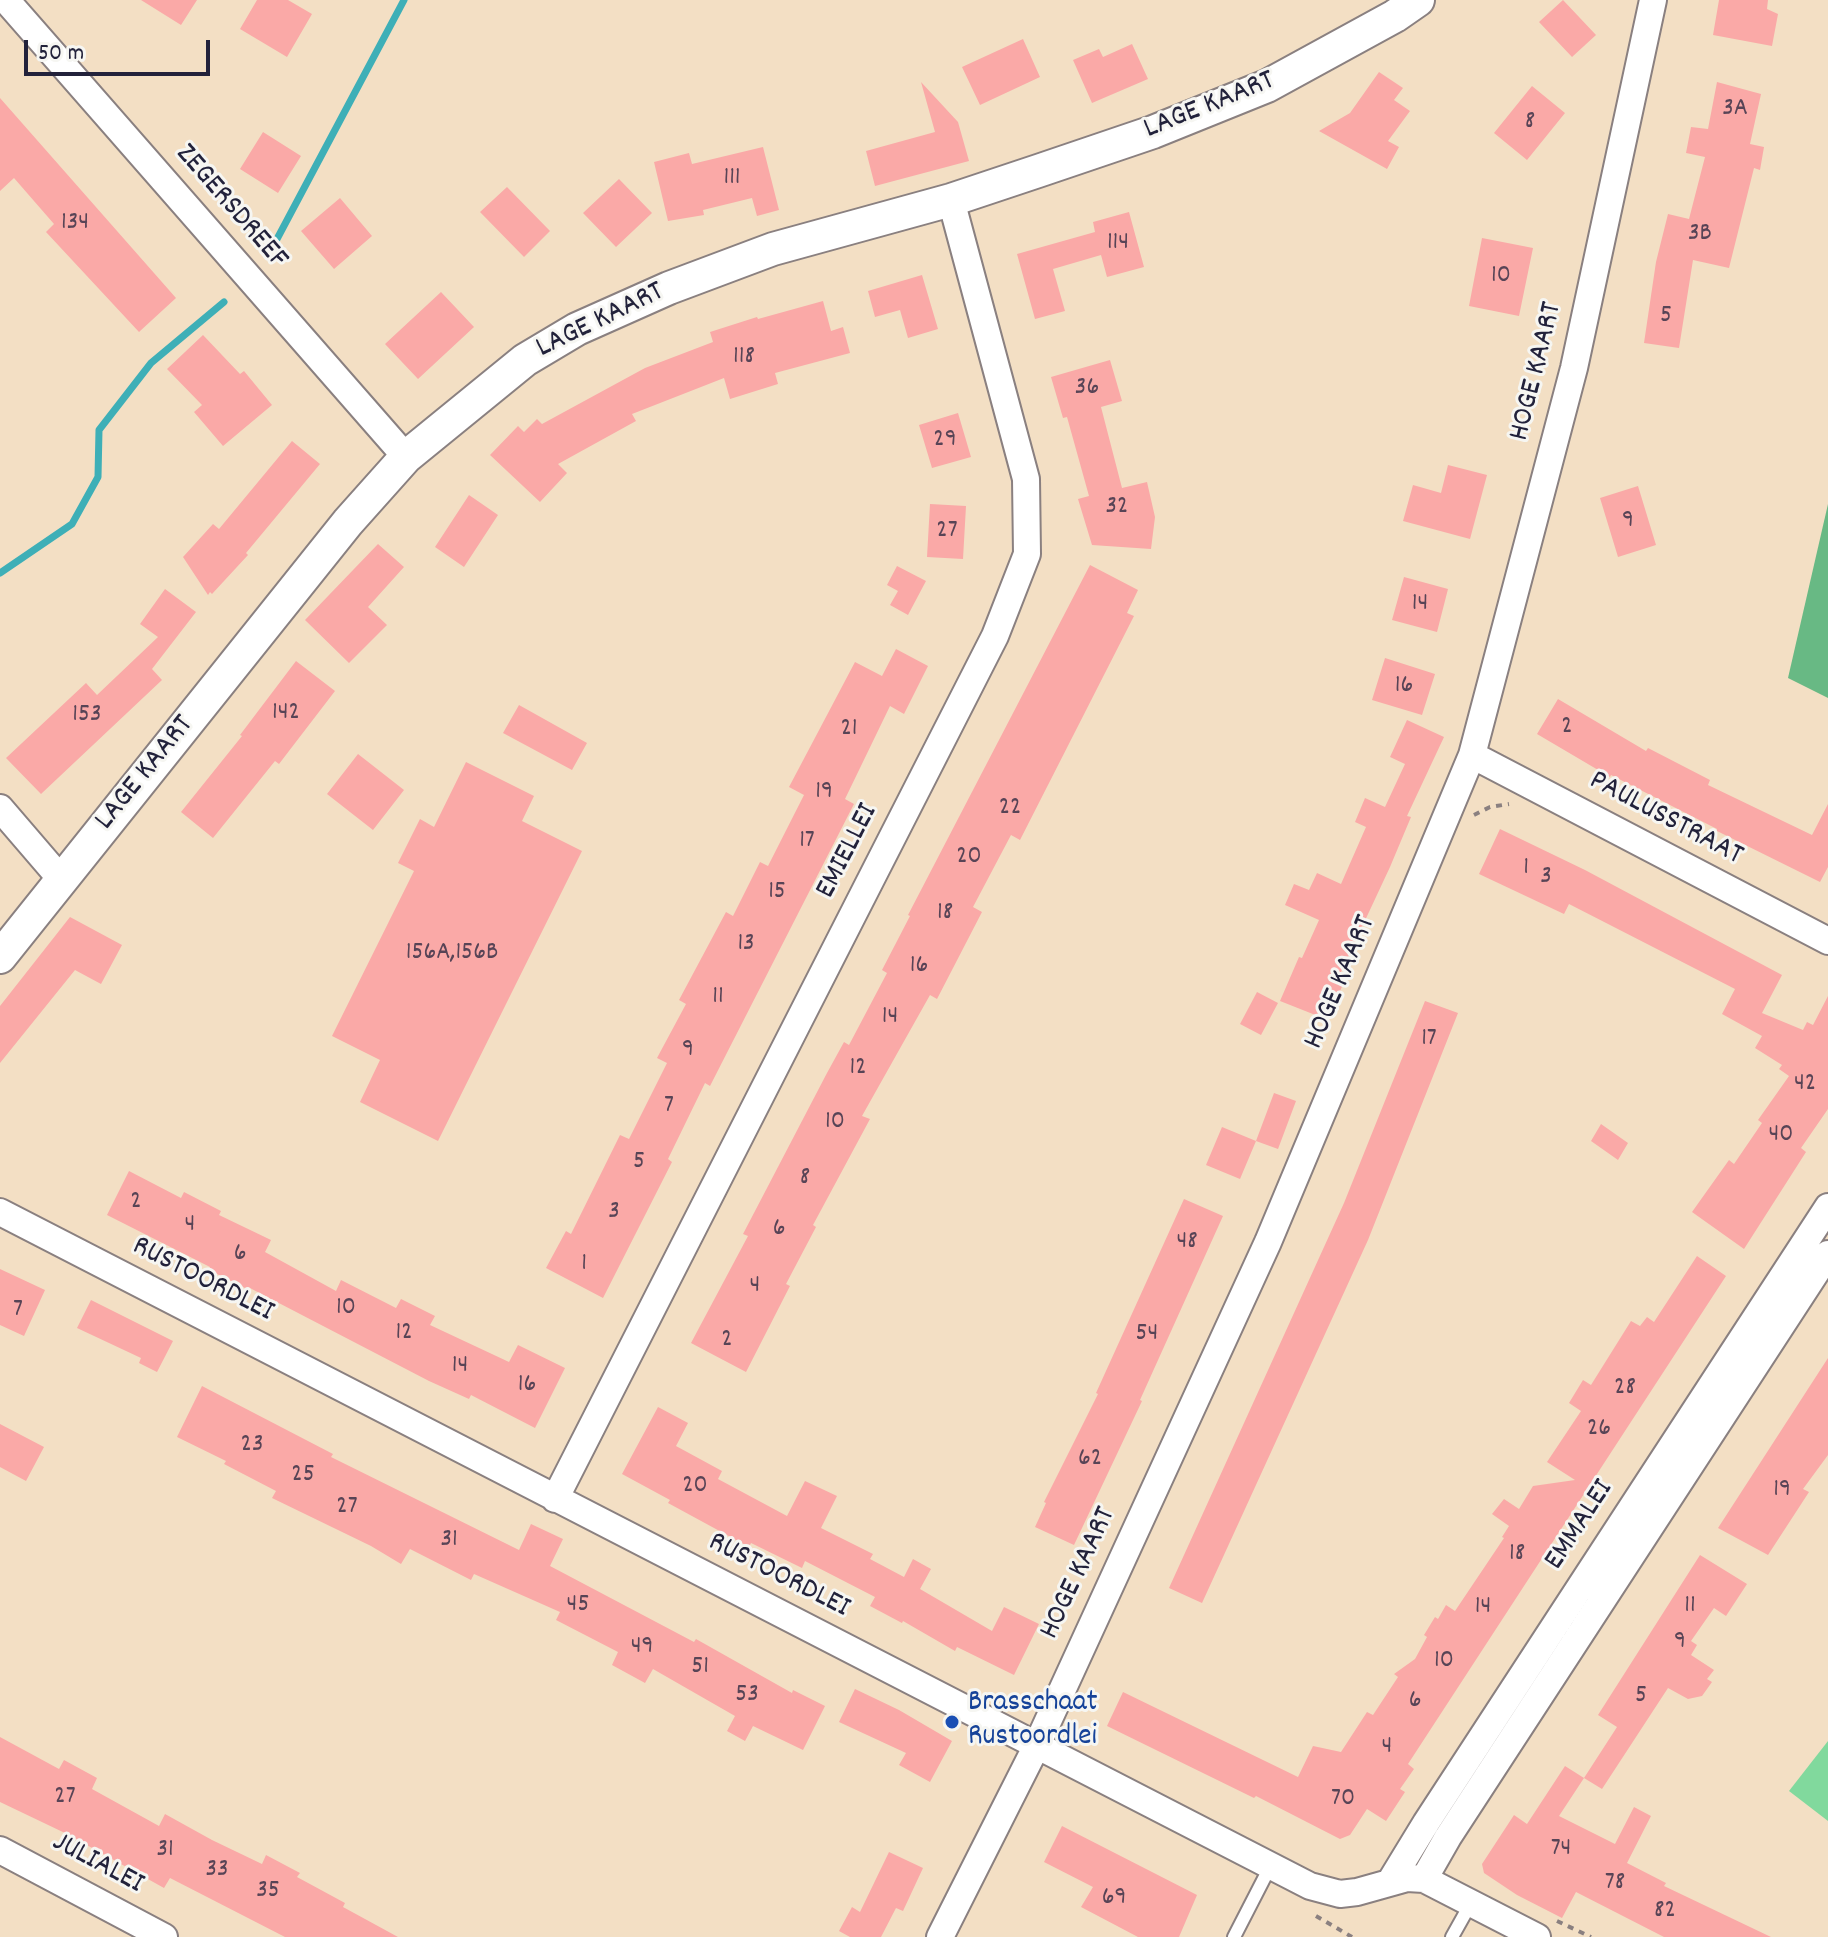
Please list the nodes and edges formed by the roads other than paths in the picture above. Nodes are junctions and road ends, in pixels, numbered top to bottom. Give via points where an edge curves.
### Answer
1 (6, 0) edge
2 (1418, 0) edge
3 (1653, 0) edge
4 (951, 200) junction
5 (406, 457) junction
6 (1472, 755) junction
7 (0, 808) edge
8 (61, 879) junction
9 (1828, 941) edge
10 (0, 957) edge
11 (1828, 1207) edge
12 (0, 1212) edge
13 (1828, 1254) edge
14 (555, 1499) junction
15 (1037, 1745) junction
16 (0, 1850) edge
17 (1271, 1865) junction
18 (1424, 1879) junction
19 (1390, 1882) junction
20 (1471, 1903) junction
21 (164, 1937) edge
22 (940, 1937) edge
23 (1234, 1937) edge
24 (1452, 1937) edge
25 (1537, 1937) edge

1 - 5 street, ZEGERSDREEF
2 - 4 street, LAGE KAART via 1267,86 1153,132
3 - 6 street, HOGE KAART via 1574,368
4 - 5 street, LAGE KAART via 773,249 577,329 525,360
4 - 14 street, EMIELLEI via 1026,479 1027,554 995,636
5 - 8 street, LAGE KAART
6 - 9 street, PAULUSSTRAAT
6 - 15 street, HOGE KAART via 1268,1242
7 - 8 street
8 - 10 street, LAGE KAART
11 - 19 street, EMMALEI
12 - 14 street, RUSTOORDLEI
13 - 18 street, EMMALEI
14 - 15 street, RUSTOORDLEI
15 - 17 street, RUSTOORDLEI
15 - 22 street, HOGE KAART
16 - 21 street, JULIALEI
17 - 19 street, RUSTOORDLEI via 1310,1886 1340,1894
17 - 23 lane
18 - 19 street, RUSTOORDLEI
18 - 20 street
20 - 24 lane
20 - 25 street

